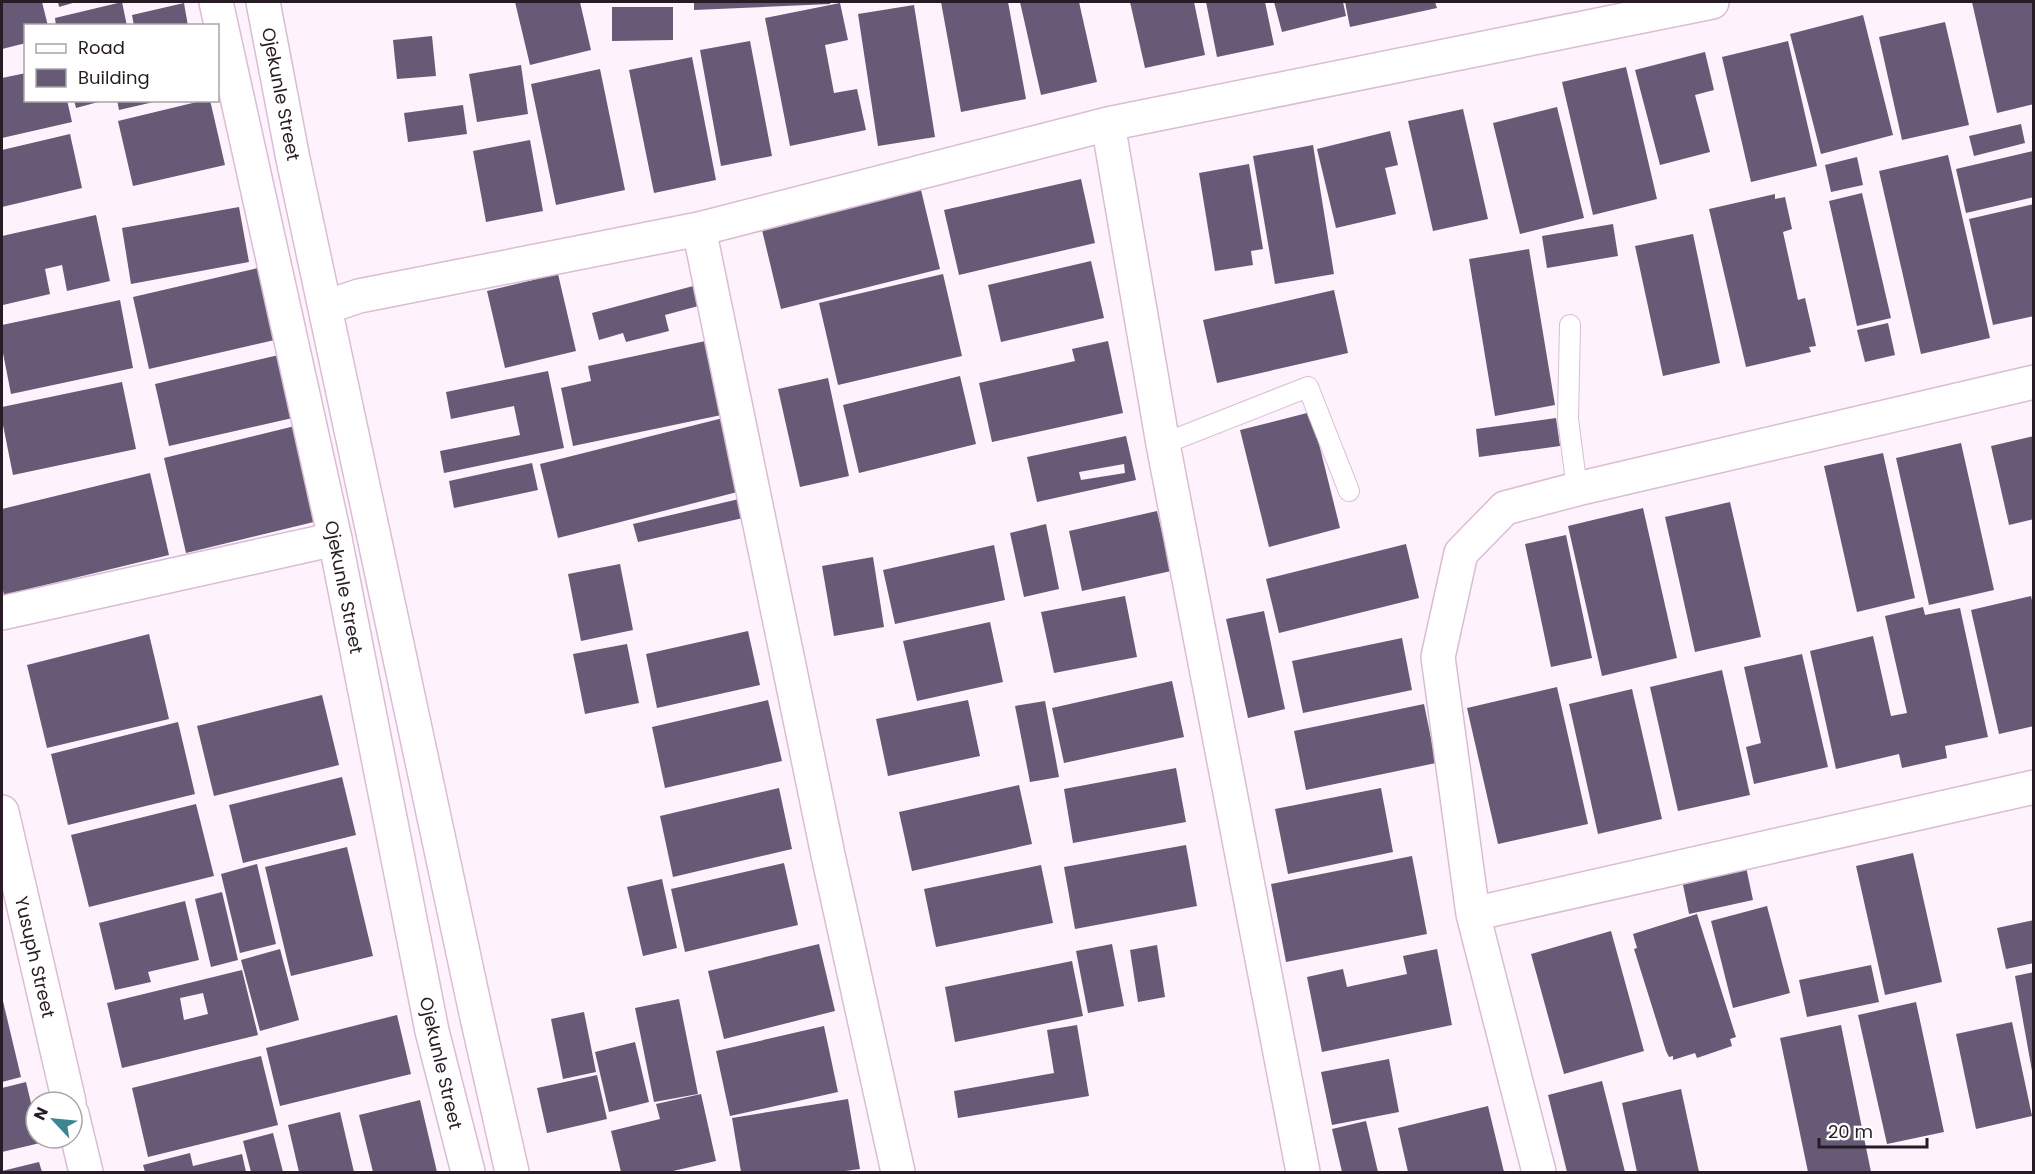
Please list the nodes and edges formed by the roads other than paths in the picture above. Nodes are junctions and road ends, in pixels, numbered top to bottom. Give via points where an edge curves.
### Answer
1 (216, 2) edge
2 (263, 2) edge
3 (1712, 2) edge
4 (1108, 124) junction
5 (699, 229) junction
6 (326, 307) junction
7 (1570, 326) dead end
8 (2034, 382) edge
9 (1163, 444) junction
10 (1577, 489) junction
11 (1349, 491) dead end
12 (335, 539) junction
13 (2, 613) edge
14 (2034, 786) edge
15 (2, 812) edge
16 (5, 849) edge
17 (1473, 914) junction
18 (66, 1090) edge
19 (81, 1150) edge
20 (86, 1173) edge
21 (468, 1173) edge
22 (512, 1173) edge
23 (898, 1173) edge
24 (1303, 1173) edge
25 (1539, 1173) edge

1 - 12 street, Ojekunle Street
2 - 6 street, Ojekunle Street
3 - 4 street
4 - 5 street
4 - 9 street
5 - 6 street via 359,296
5 - 23 street via 830,867
6 - 22 street, Ojekunle Street
7 - 10 lane via 1568,419
8 - 10 street
9 - 11 lane via 1308,387
9 - 24 street
10 - 17 street via 1505,508 1461,553 1438,657
12 - 13 street
12 - 21 street, Ojekunle Street via 432,1032
14 - 17 street
15 - 16 street, Yusuph Street
16 - 18 street, Yusuph Street
17 - 25 street
19 - 20 street

